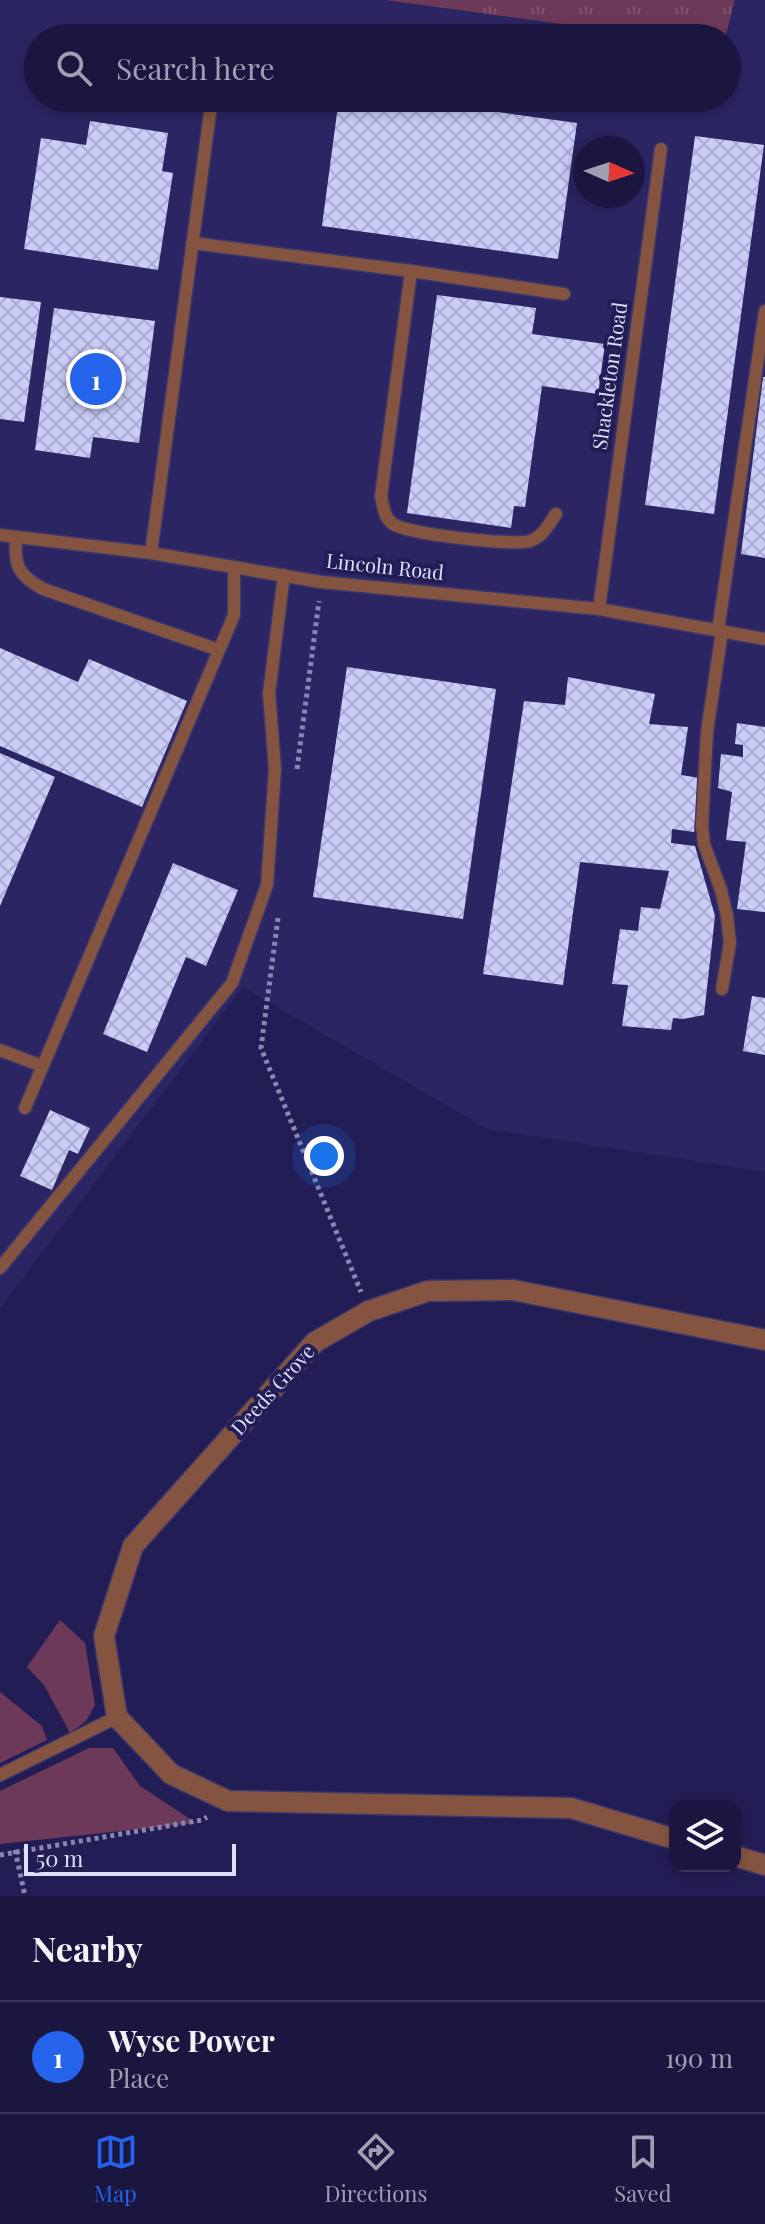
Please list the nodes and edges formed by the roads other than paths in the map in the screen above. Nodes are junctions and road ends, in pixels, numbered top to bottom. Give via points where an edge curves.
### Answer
1 (210, 112) edge
2 (661, 149) dead end
3 (192, 243) junction
4 (411, 271) junction
5 (564, 294) dead end
6 (765, 311) edge
7 (556, 514) dead end
8 (0, 535) edge
9 (16, 538) junction
10 (151, 553) junction
11 (234, 567) junction
12 (284, 575) junction
13 (599, 609) junction
14 (720, 631) junction
15 (765, 639) edge
16 (219, 650) junction
17 (722, 989) dead end
18 (0, 1050) edge
19 (42, 1066) junction
20 (25, 1108) dead end
21 (0, 1268) edge
22 (765, 1340) edge
23 (117, 1717) junction
24 (0, 1775) edge
25 (669, 1837) edge
26 (741, 1858) edge
27 (765, 1865) edge

1 - 3 lane
2 - 13 lane, Shackleton Road
3 - 4 lane
3 - 10 lane
4 - 5 lane
4 - 7 lane via 381,496 391,523 407,530 511,544 541,535
6 - 14 lane
8 - 9 lane, Lincoln Road
9 - 10 lane, Lincoln Road
9 - 16 lane via 15,558 26,580
10 - 11 lane, Lincoln Road
11 - 12 lane, Lincoln Road
11 - 16 lane via 234,615
12 - 13 lane, Lincoln Road
12 - 21 lane via 269,693 275,769 267,885 232,983
13 - 14 lane, Lincoln Road
14 - 15 lane, Lincoln Road
14 - 17 lane via 702,825 727,916 730,943
16 - 19 lane
18 - 19 lane
19 - 20 lane
22 - 23 street, Deeds Grove via 513,1290 428,1291 369,1311 315,1342 133,1546 104,1636
23 - 24 lane
23 - 25 street via 171,1774 228,1801 571,1808
26 - 27 street

